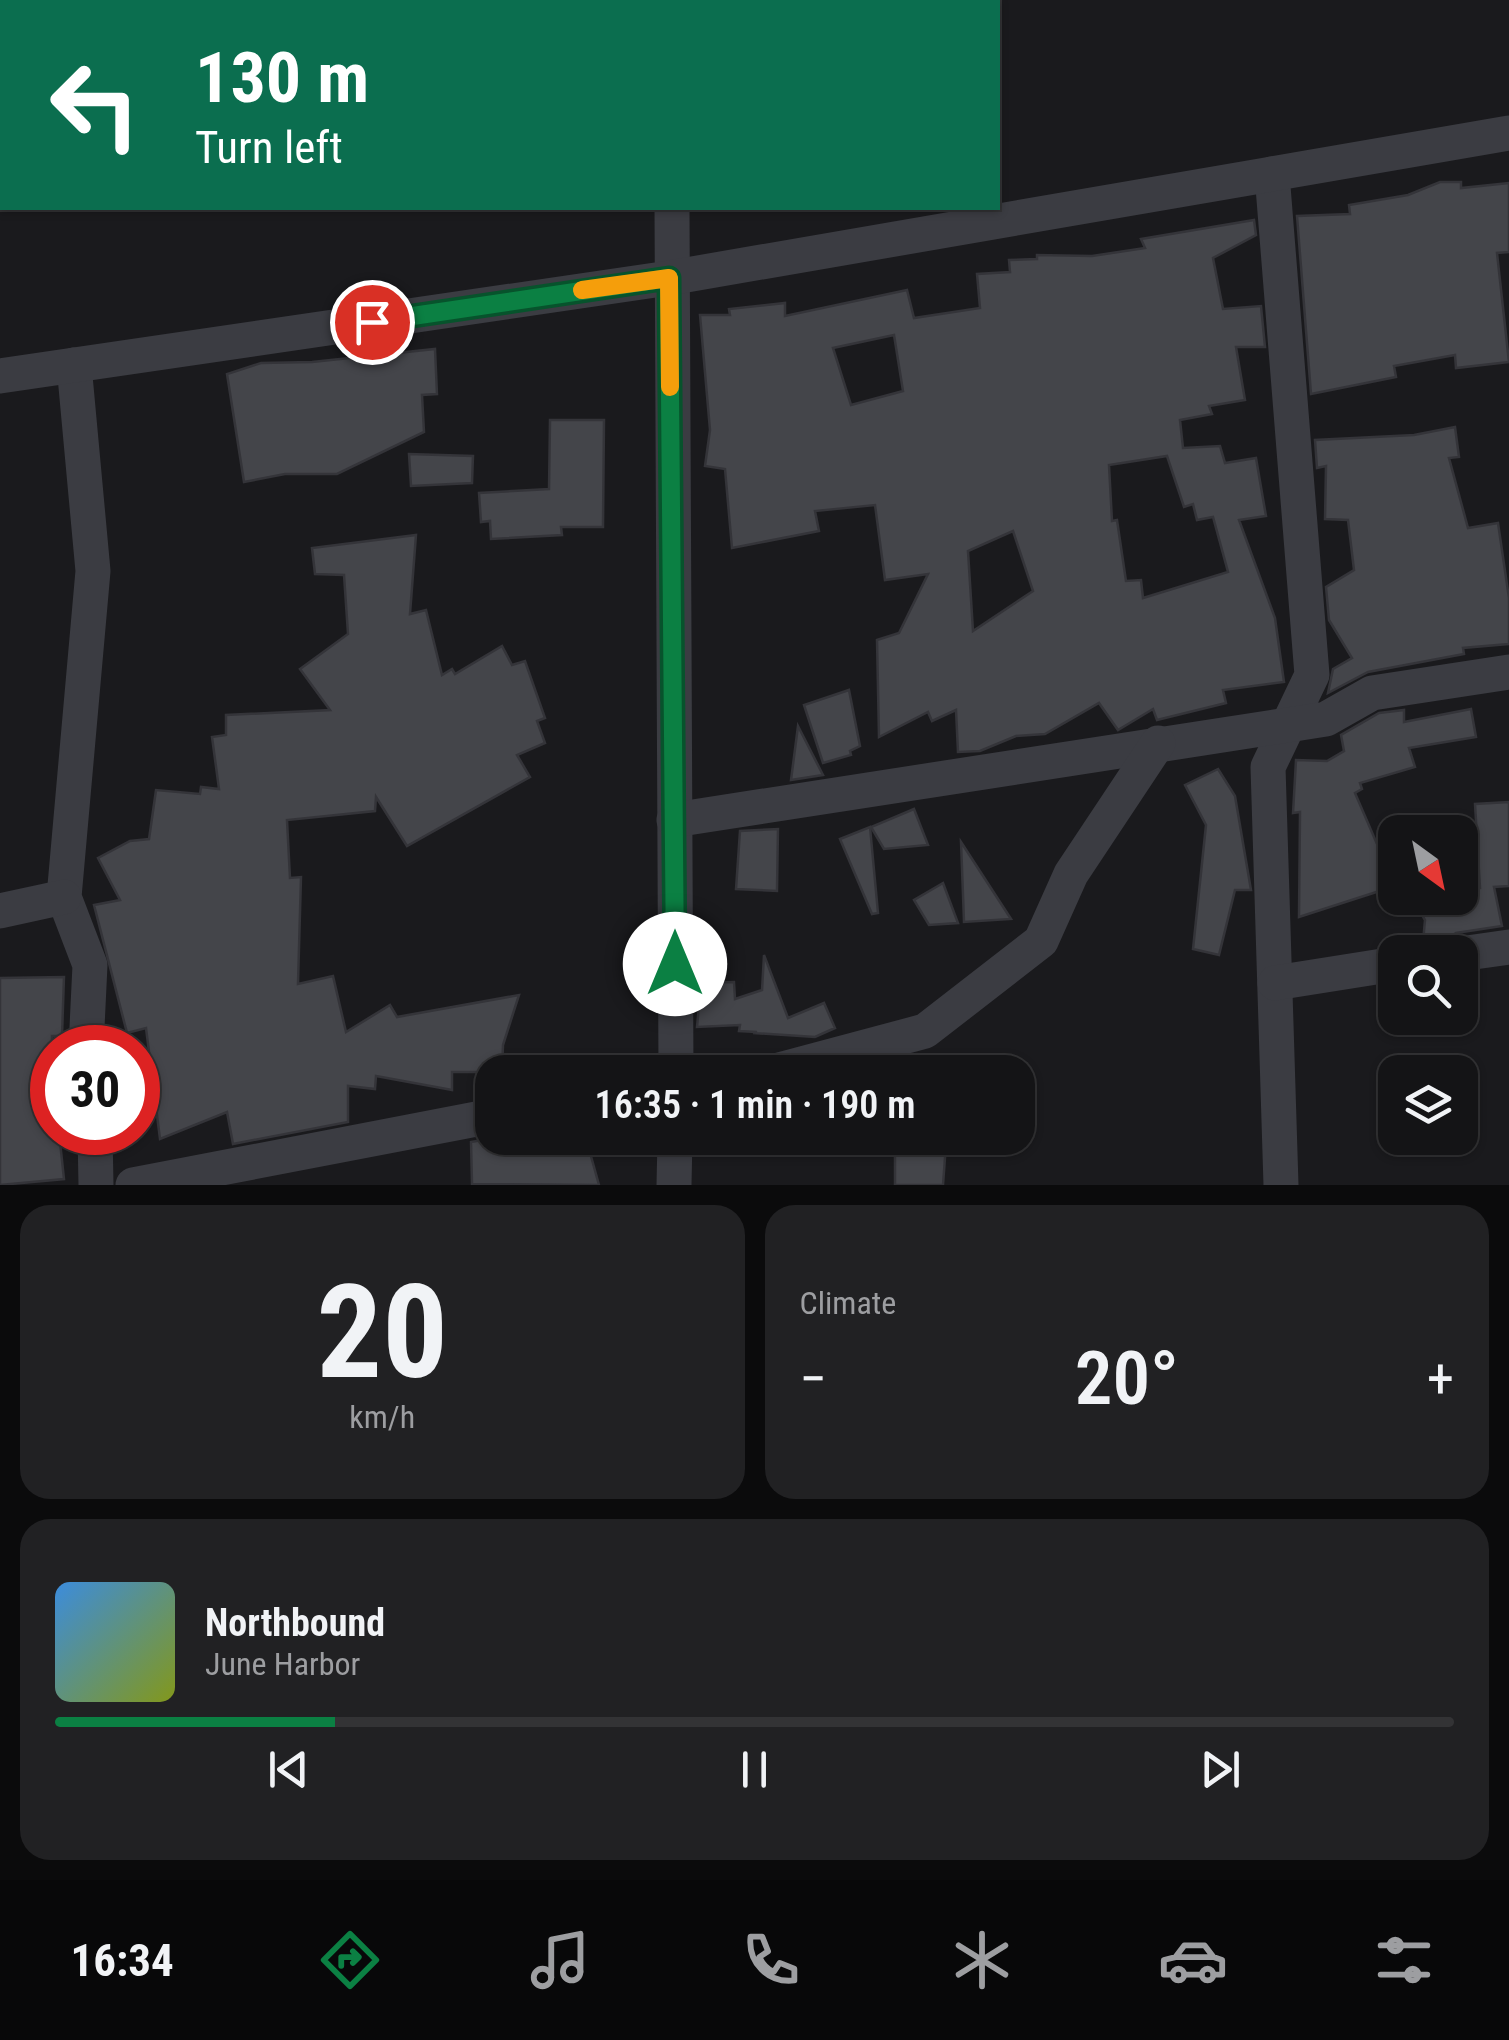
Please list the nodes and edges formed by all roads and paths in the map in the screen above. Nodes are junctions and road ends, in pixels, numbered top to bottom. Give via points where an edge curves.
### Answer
1 (1509, 133) edge
2 (1272, 174) junction
3 (672, 210) edge
4 (669, 278) junction
5 (74, 365) junction
6 (0, 376) edge
7 (1509, 672) edge
8 (1288, 724) junction
9 (1158, 742) junction
10 (674, 820) junction
11 (64, 897) junction
12 (0, 911) edge
13 (1509, 947) edge
14 (1478, 951) edge
15 (1378, 967) edge
16 (1275, 983) junction
17 (87, 1025) edge
18 (676, 1055) edge
19 (835, 1055) edge
20 (475, 1119) edge
21 (95, 1155) edge
22 (675, 1155) edge
23 (96, 1185) edge
24 (134, 1185) edge
25 (674, 1185) edge
26 (1281, 1185) edge

1 - 2 street
2 - 4 street
2 - 8 street via 1312,675
3 - 4 street
4 - 5 street
4 - 10 street
5 - 6 street
5 - 11 street via 93,571
7 - 8 street via 1372,693 1326,719
8 - 9 street
8 - 16 street via 1268,767
9 - 10 street
9 - 19 street via 1071,874 1041,941 925,1031
10 - 18 street
11 - 12 street
11 - 17 street via 90,965
13 - 14 street
15 - 16 street
16 - 26 street
20 - 24 street
21 - 23 street
22 - 25 street

